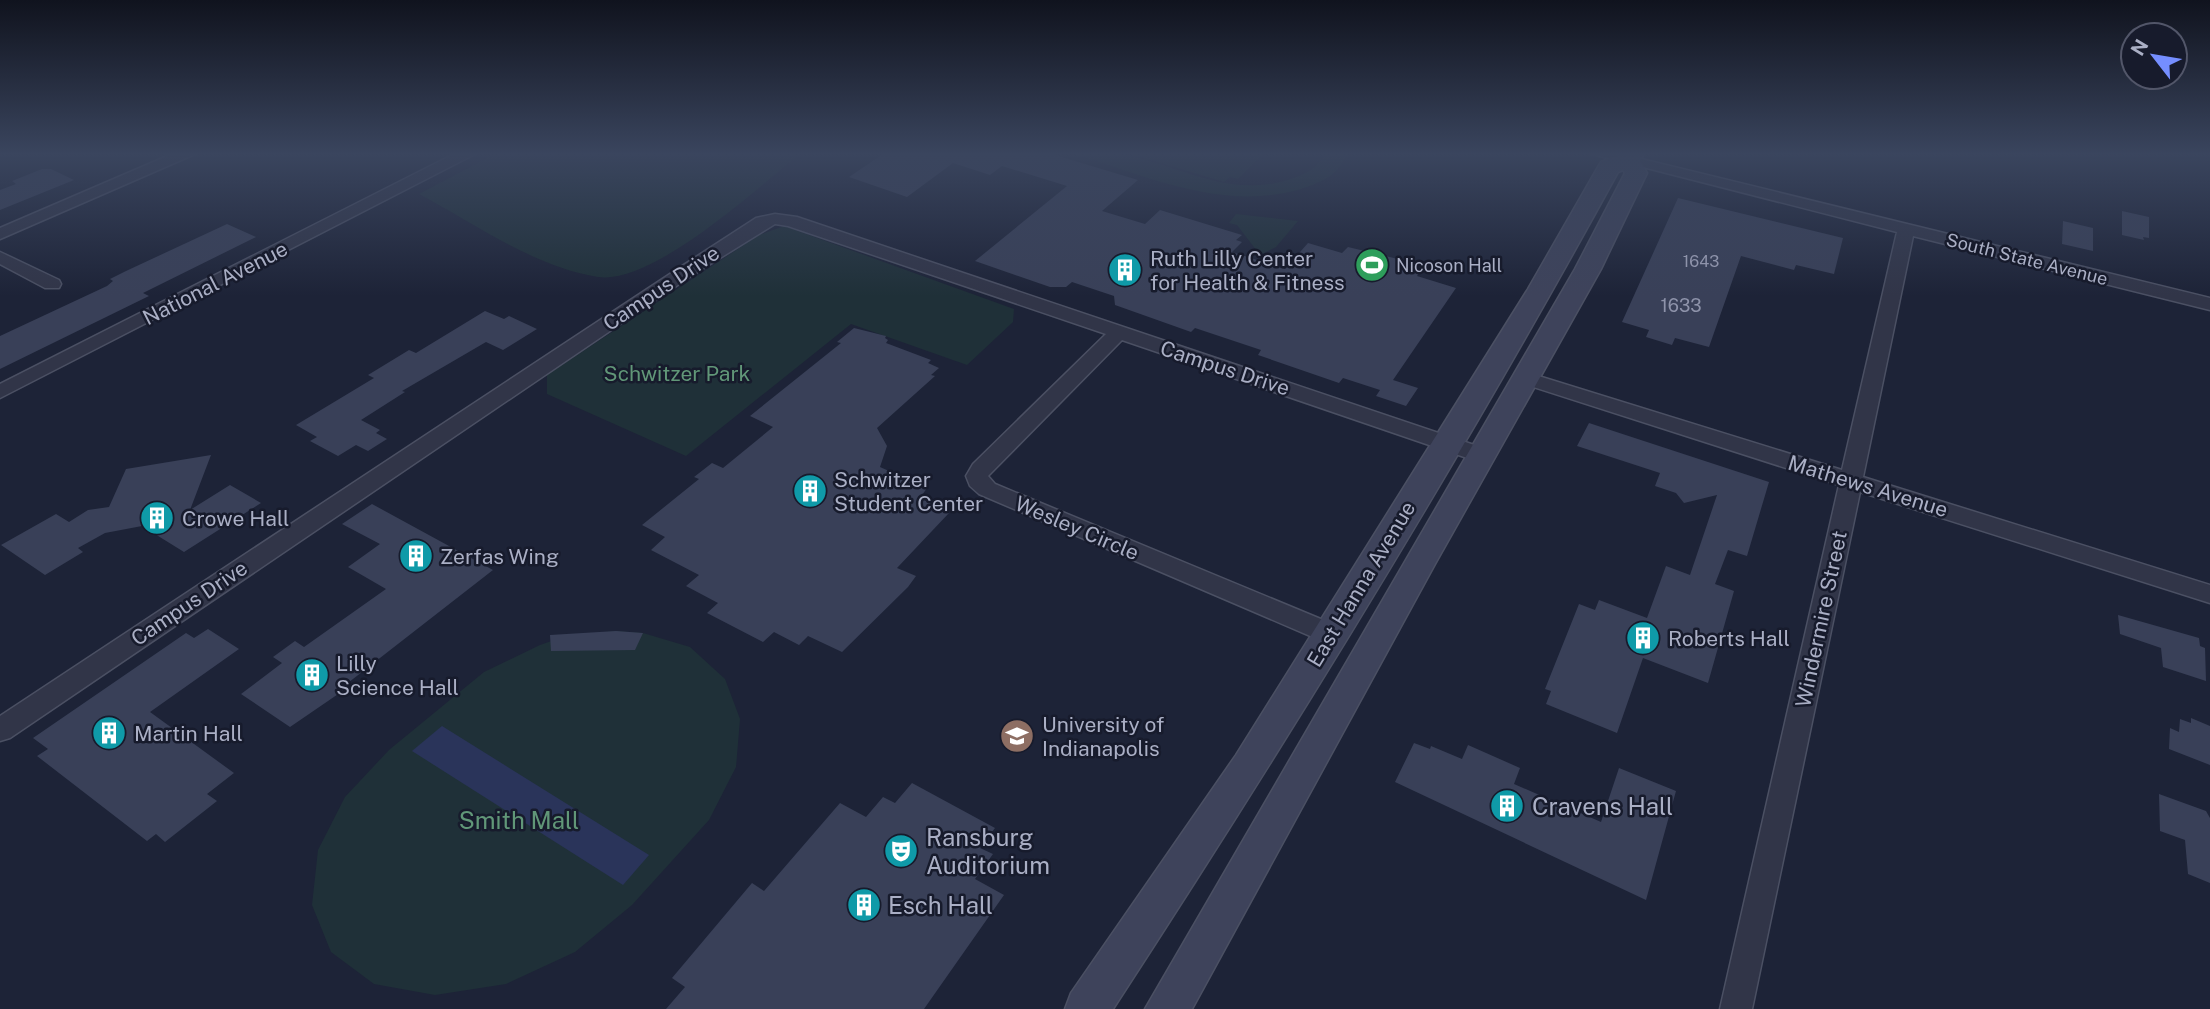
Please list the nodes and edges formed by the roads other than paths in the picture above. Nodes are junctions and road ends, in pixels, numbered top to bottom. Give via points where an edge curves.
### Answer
1 (77, 201) edge
2 (375, 201) edge
3 (1590, 201) edge
4 (1622, 201) edge
5 (1795, 201) edge
6 (1906, 229) junction
7 (0, 234) edge
8 (0, 257) edge
9 (52, 284) dead end
10 (2210, 304) edge
11 (1118, 333) junction
12 (1525, 378) junction
13 (0, 392) edge
14 (1447, 444) junction
15 (1481, 455) junction
16 (1852, 480) junction
17 (2210, 594) edge
18 (1331, 634) junction
19 (0, 730) edge
20 (1087, 1009) edge
21 (1167, 1009) edge
22 (1736, 1009) edge

1 - 7 street
2 - 13 street, National Avenue
3 - 14 main road, East Hanna Avenue
4 - 12 main road, East Hanna Avenue
5 - 6 street, South State Avenue
6 - 10 street, South State Avenue
6 - 16 street, Windermire Street
8 - 9 street
11 - 14 street, Campus Drive
11 - 18 street, Wesley Circle via 981,469 978,481 987,489
11 - 19 street, Campus Drive via 791,221 762,222
12 - 15 main road, East Hanna Avenue
12 - 16 street, Mathews Avenue
14 - 15 street, Campus Drive
14 - 18 main road, East Hanna Avenue
15 - 21 main road, East Hanna Avenue
16 - 17 street, Mathews Avenue
16 - 22 street, Windermire Street
18 - 20 main road, East Hanna Avenue via 1250,767

